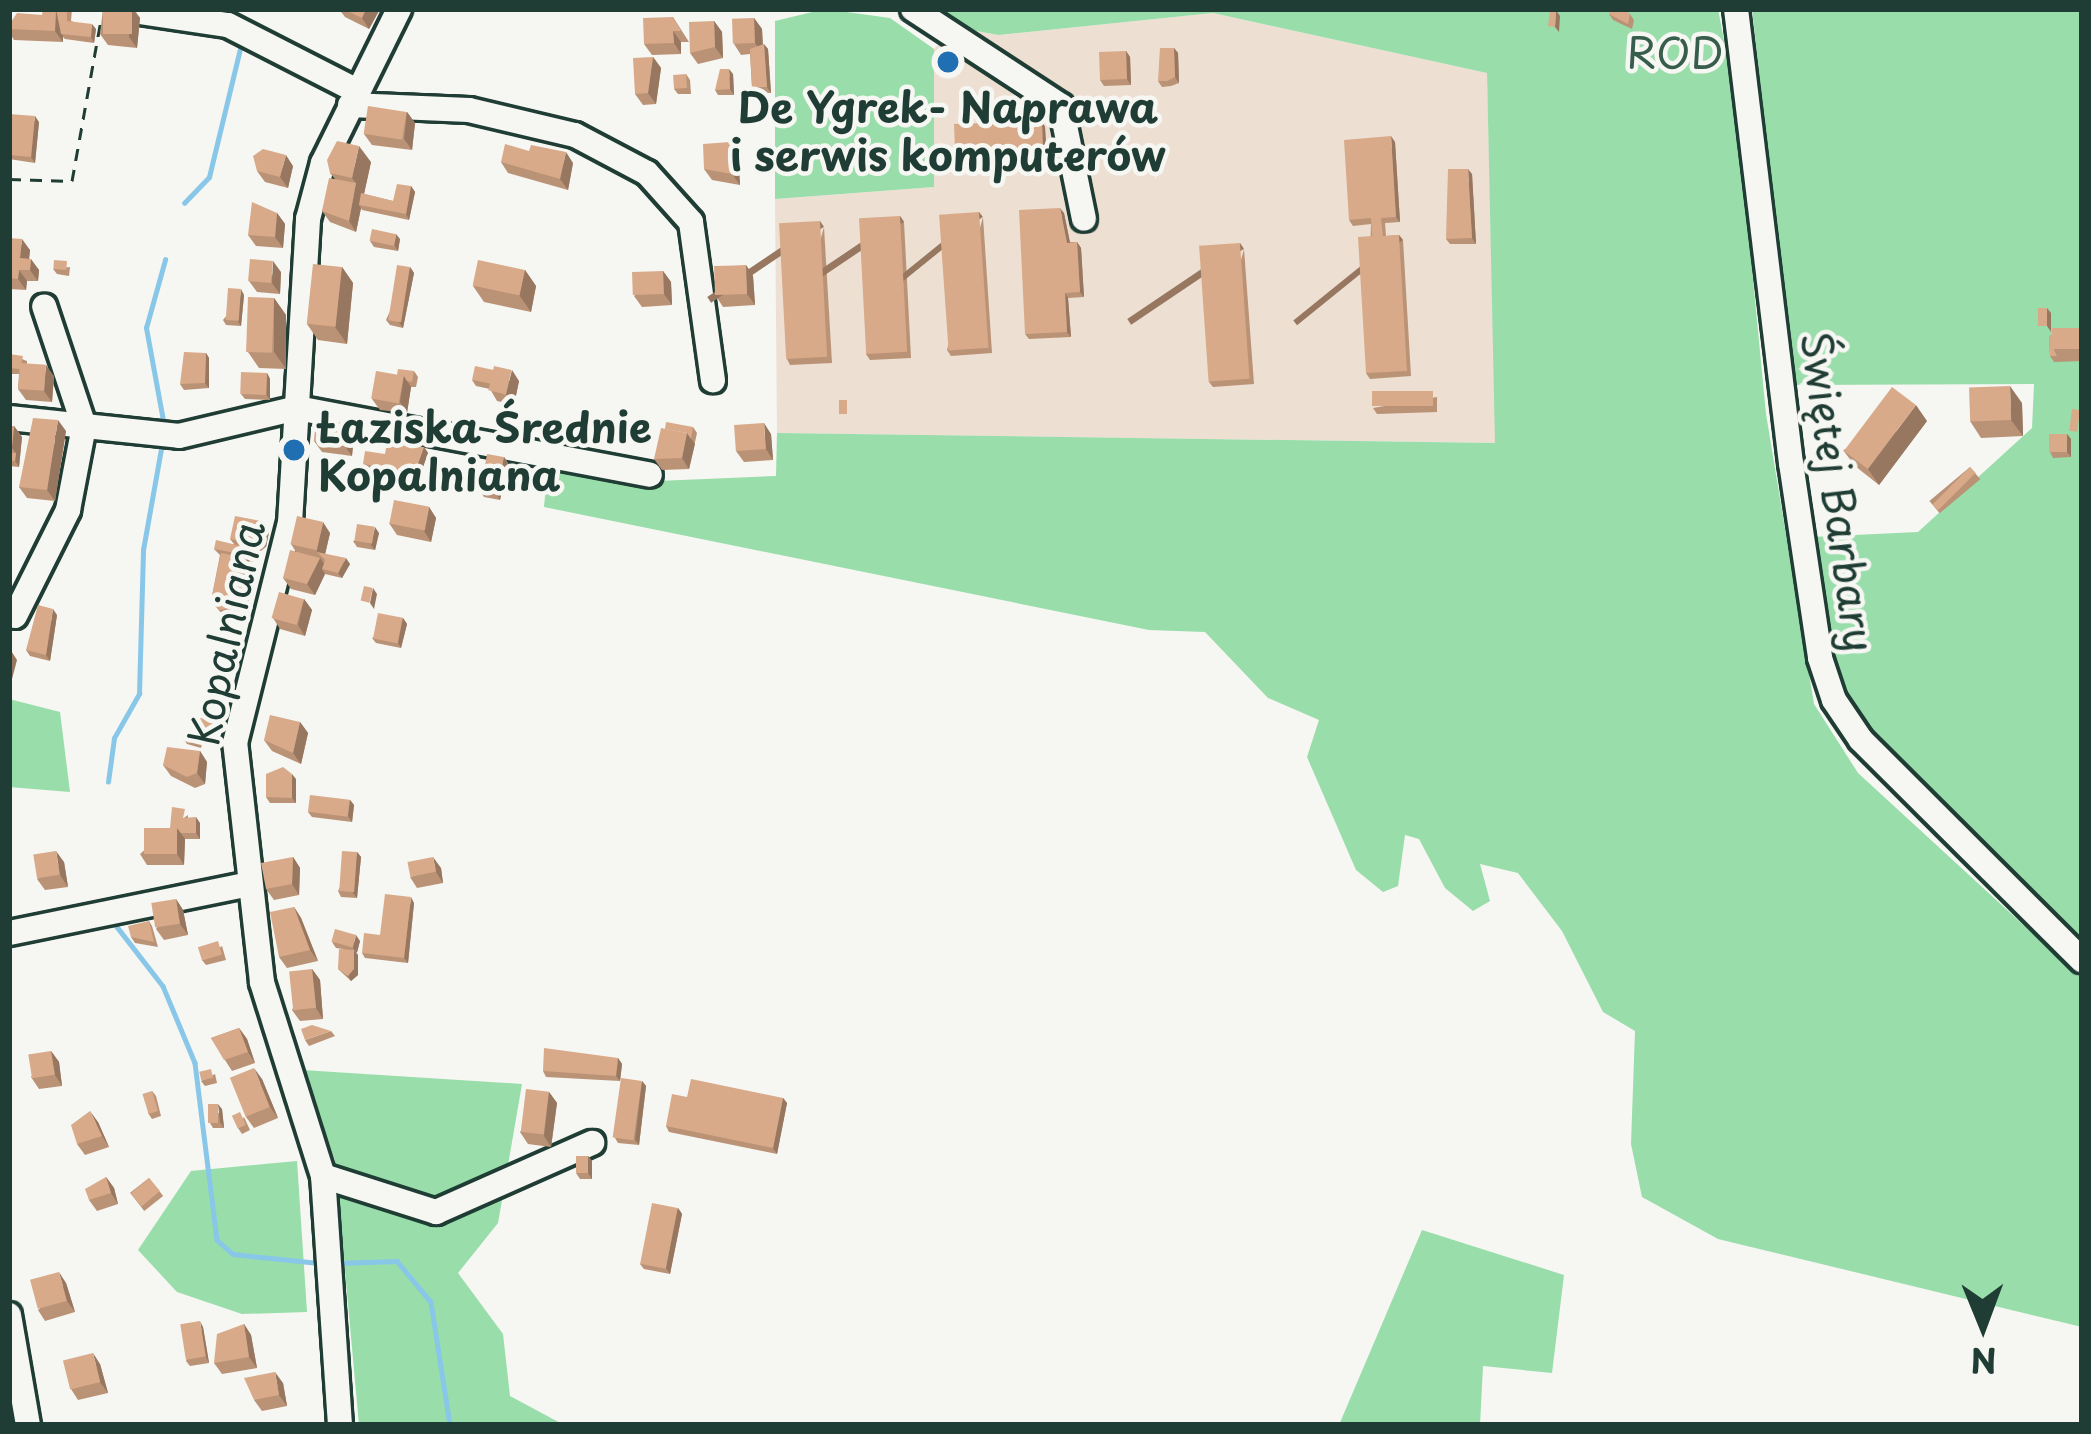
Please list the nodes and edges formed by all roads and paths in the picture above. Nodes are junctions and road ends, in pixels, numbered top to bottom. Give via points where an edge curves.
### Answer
1 (103, 9) edge
2 (119, 9) edge
3 (399, 9) edge
4 (913, 9) edge
5 (1736, 9) edge
6 (353, 98) junction
7 (9, 179) edge
8 (1084, 219) dead end
9 (44, 306) dead end
10 (713, 380) dead end
11 (297, 408) junction
12 (9, 418) edge
13 (85, 426) junction
14 (650, 476) dead end
15 (15, 616) dead end
16 (249, 884) junction
17 (9, 933) edge
18 (2082, 960) edge
19 (592, 1143) dead end
20 (323, 1176) junction
21 (9, 1315) edge
22 (28, 1425) edge
23 (340, 1425) edge

1 - 7 path via 72,181
2 - 6 street via 228,25
3 - 6 street, Kopalniana
4 - 8 street via 1061,106
5 - 18 street, Świętej Barbary via 1791,463 1820,658 1834,700 1861,740
6 - 10 street via 469,110 575,135 647,173 691,222
6 - 11 street, Kopalniana via 308,219
9 - 13 street
11 - 13 street via 179,436
11 - 14 street
11 - 16 street, Kopalniana via 290,523 235,743
12 - 13 street
13 - 15 street via 68,510
16 - 17 street
16 - 20 street, Kopalniana via 273,1029
19 - 20 street via 436,1212
20 - 23 street, Kopalniana
21 - 22 street

